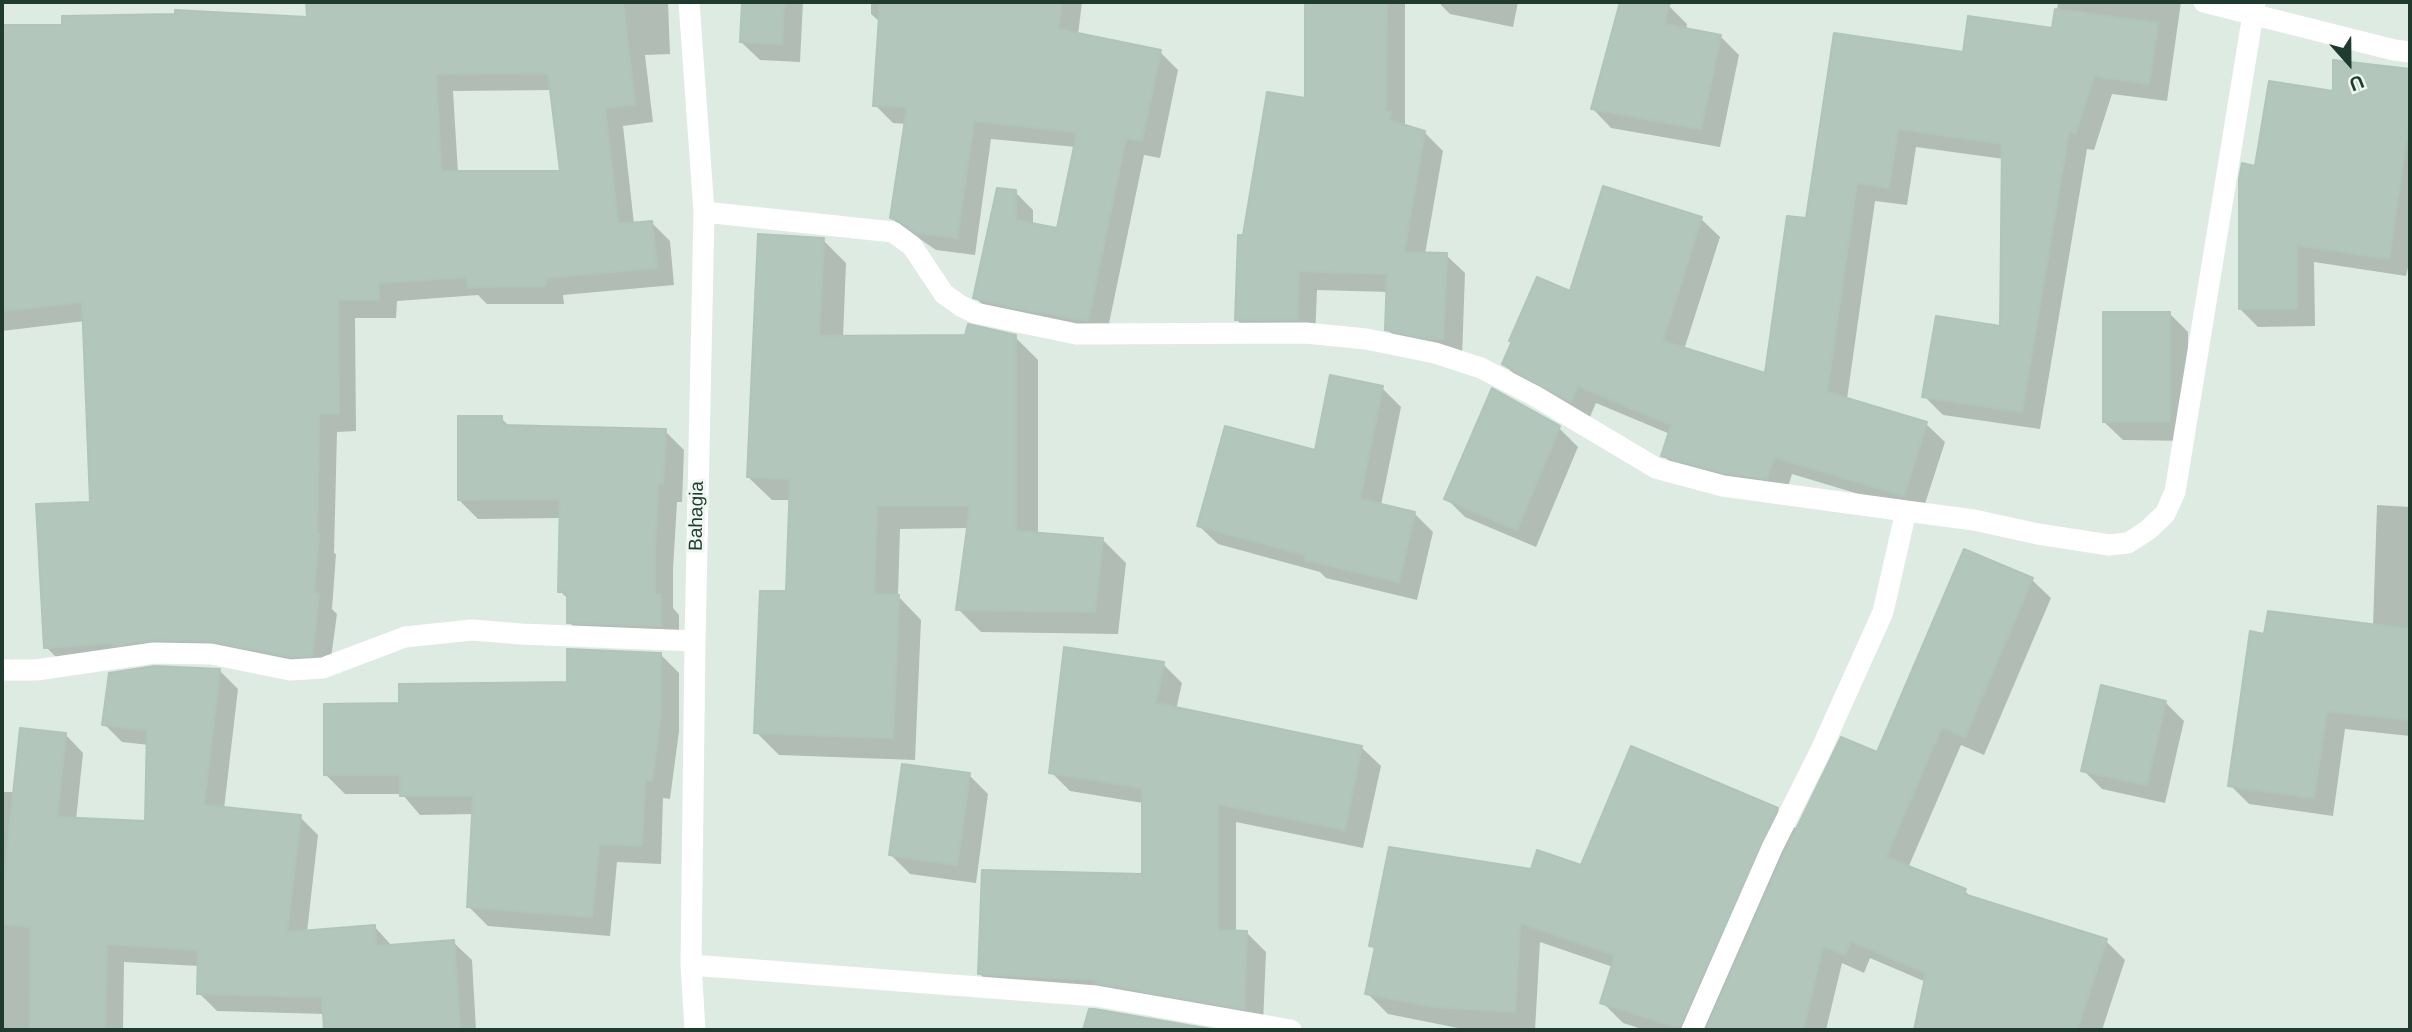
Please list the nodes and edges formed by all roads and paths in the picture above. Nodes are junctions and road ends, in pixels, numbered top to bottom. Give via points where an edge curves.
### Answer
1 (689, 2) edge
2 (2204, 2) edge
3 (2255, 8) edge
4 (2410, 52) edge
5 (704, 212) junction
6 (1906, 511) junction
7 (695, 641) junction
8 (2, 670) edge
9 (691, 965) junction
10 (695, 1030) edge
11 (1291, 1030) edge
12 (1692, 1030) edge

1 - 5 street, Bahagia
2 - 3 street
3 - 4 street
3 - 6 street via 2175,492 2165,514 2128,543 2109,545
5 - 6 street via 893,232 912,246 944,293 961,306 1076,334 1306,333 1435,353 1513,385 1656,468 1723,486
5 - 7 street, Bahagia
6 - 12 street via 1883,612
7 - 8 street via 472,630 405,637 323,668 290,670 211,654 154,653 36,670
7 - 9 street, Bahagia
9 - 10 street, Bahagia
9 - 11 street via 1096,996

